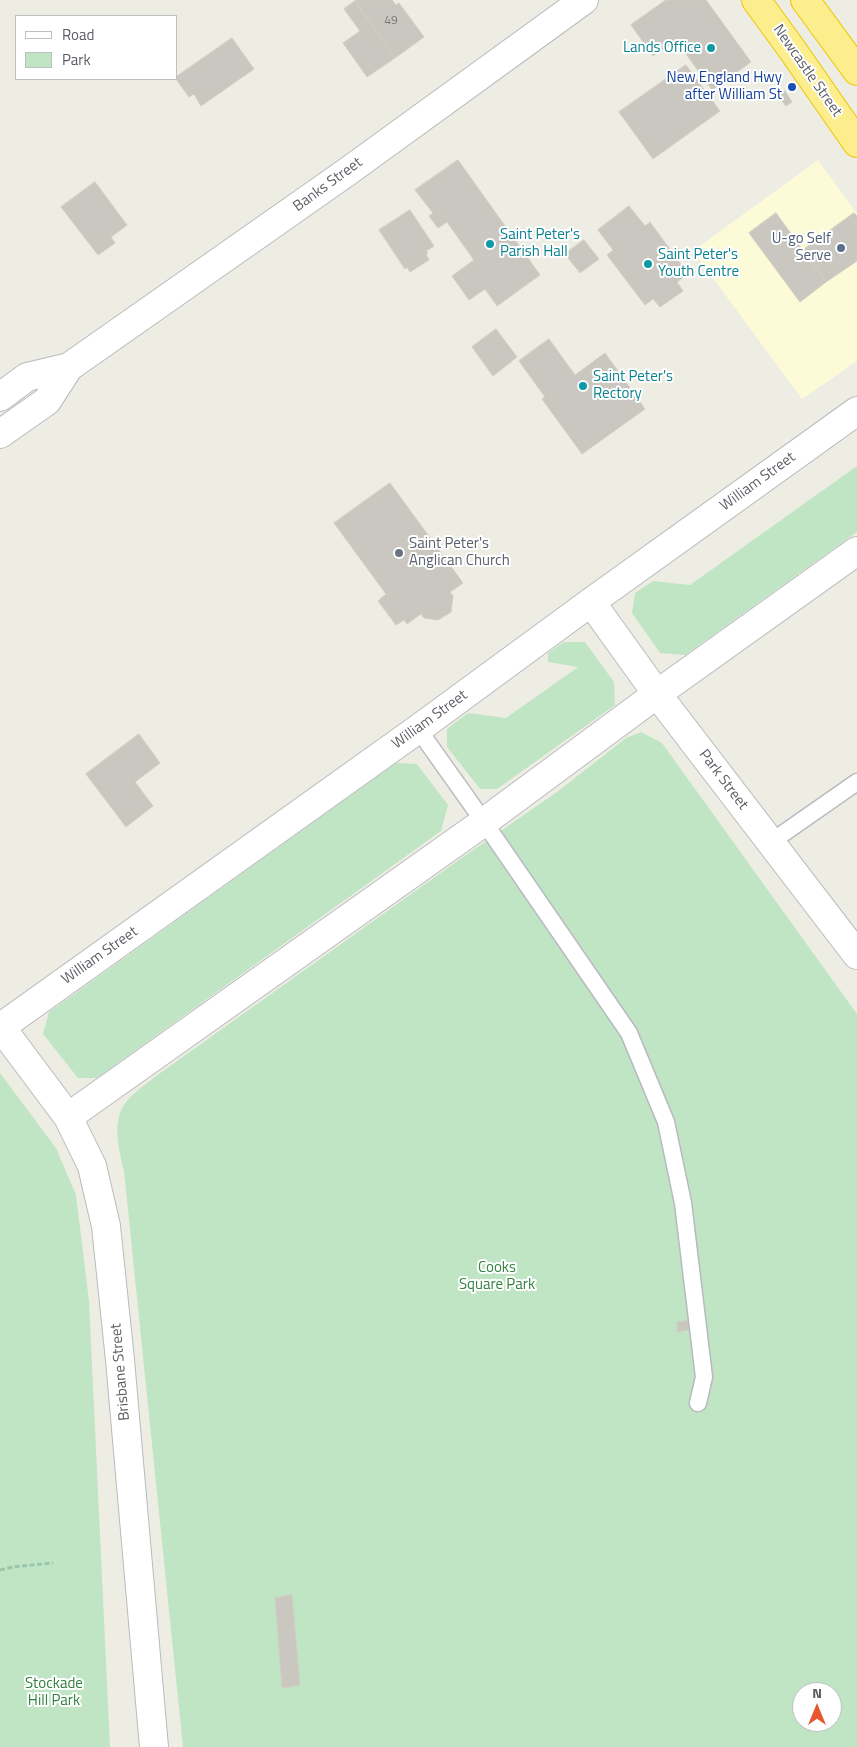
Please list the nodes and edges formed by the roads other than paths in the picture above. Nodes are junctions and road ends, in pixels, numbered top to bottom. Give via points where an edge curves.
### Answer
1 (584, 0) edge
2 (756, 0) edge
3 (805, 0) edge
4 (857, 71) edge
5 (857, 144) edge
6 (69, 367) junction
7 (0, 396) edge
8 (857, 411) edge
9 (0, 434) edge
10 (857, 551) edge
11 (591, 602) junction
12 (657, 694) junction
13 (418, 729) junction
14 (857, 782) edge
15 (484, 822) junction
16 (770, 842) junction
17 (857, 955) edge
18 (0, 1027) edge
19 (68, 1117) junction
20 (698, 1403) dead end
21 (154, 1747) edge

1 - 6 street, Banks Street
2 - 5 highway, Newcastle Street
3 - 4 highway
6 - 7 street, Banks Street via 26,377
6 - 9 street, Banks Street via 47,401
8 - 11 street, William Street
10 - 12 street
11 - 12 street, Park Street
11 - 13 street, William Street
12 - 15 street
12 - 16 street, Park Street
13 - 15 lane
13 - 18 street, William Street
14 - 16 lane
15 - 19 street
15 - 20 lane via 629,1033 666,1122 683,1203 702,1359 704,1377
16 - 17 street, Park Street
18 - 19 street, Brisbane Street
19 - 21 street, Brisbane Street via 92,1166 106,1226

